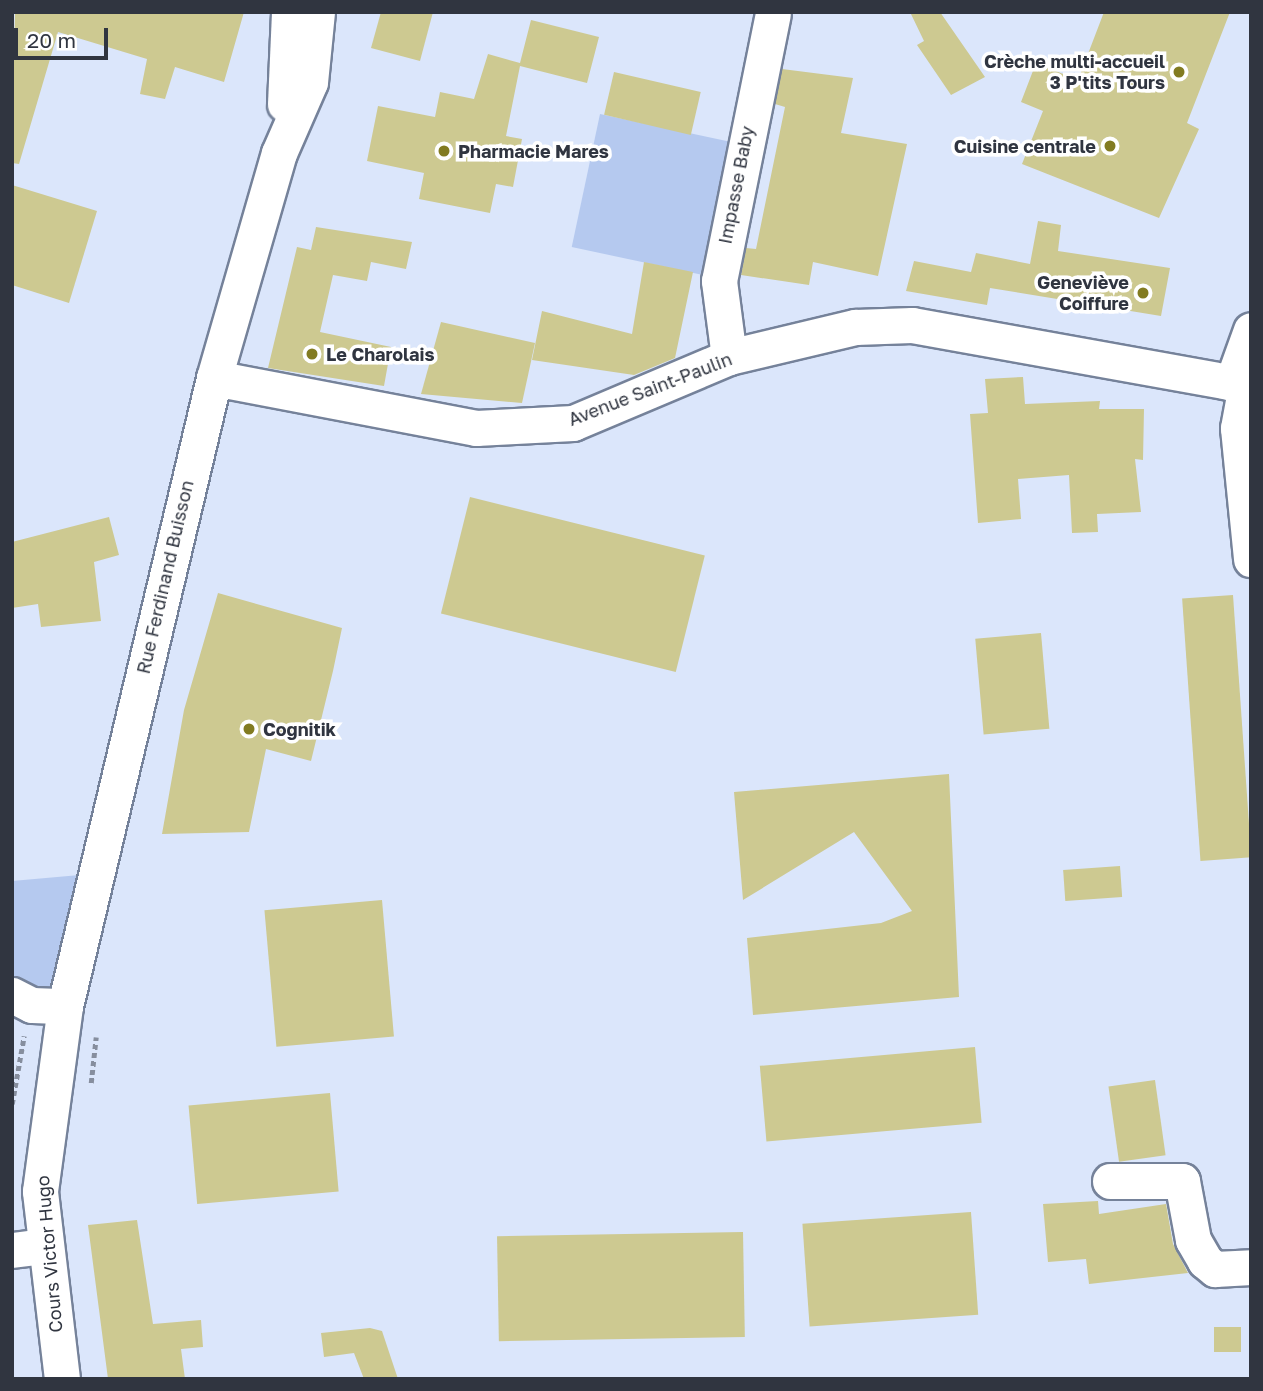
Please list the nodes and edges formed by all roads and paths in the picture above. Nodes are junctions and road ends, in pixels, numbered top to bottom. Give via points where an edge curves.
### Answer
1 (289, 12) edge
2 (317, 12) edge
3 (773, 14) edge
4 (279, 153) junction
5 (1251, 330) edge
6 (729, 357) junction
7 (214, 378) junction
8 (1243, 384) edge
9 (1251, 559) edge
10 (12, 995) edge
11 (65, 1006) junction
12 (1110, 1181) dead end
13 (29, 1248) edge
14 (1251, 1267) edge
15 (62, 1379) edge

1 - 4 street, Rue Ferdinand Buisson
2 - 4 street, Rue Ferdinand Buisson via 310,82
3 - 6 street, Impasse Baby via 719,281
4 - 7 street, Rue Ferdinand Buisson
5 - 8 street
6 - 7 street, Avenue Saint-Paulin via 573,423 476,428
6 - 8 street, Avenue Saint-Paulin via 855,327 912,325
7 - 11 street, Rue Ferdinand Buisson
8 - 9 street via 1238,428
10 - 11 street via 32,1005
11 - 13 street, Cours Victor Hugo
12 - 14 street via 1182,1181 1193,1240 1205,1261 1214,1269
13 - 15 street, Cours Victor Hugo

